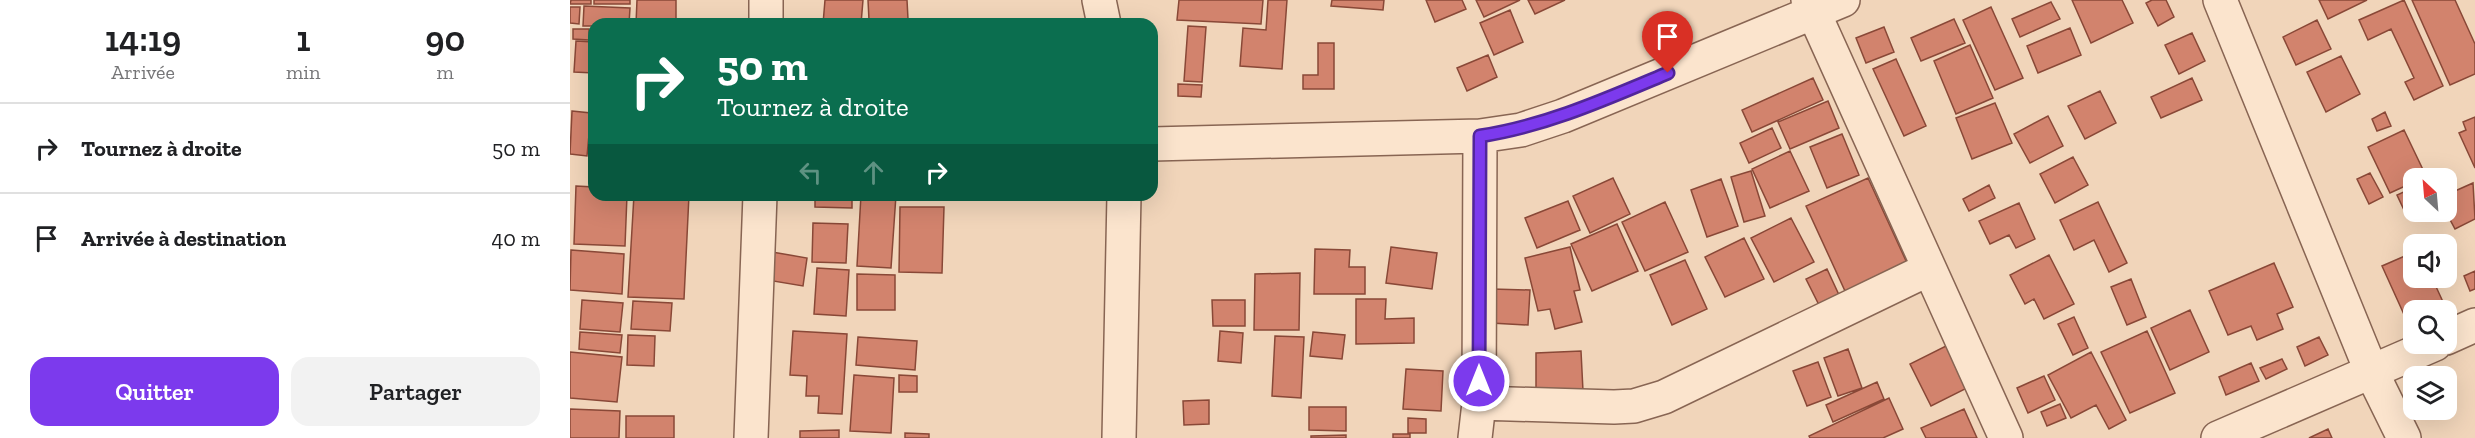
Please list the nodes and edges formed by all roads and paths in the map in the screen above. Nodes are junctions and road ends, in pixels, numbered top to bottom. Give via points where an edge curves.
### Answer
1 (766, 0) edge
2 (1099, 0) edge
3 (1843, 0) edge
4 (2220, 0) edge
5 (1811, 7) edge
6 (766, 18) edge
7 (1103, 18) edge
8 (1480, 136) junction
9 (1158, 144) edge
10 (760, 201) edge
11 (1124, 201) edge
12 (1929, 269) junction
13 (2475, 325) edge
14 (2457, 333) edge
15 (2413, 354) edge
16 (2372, 373) junction
17 (1479, 403) junction
18 (751, 438) edge
19 (1119, 438) edge
20 (1475, 438) edge
21 (2006, 438) edge
22 (2218, 438) edge
23 (2404, 438) edge

1 - 6 street
2 - 7 street
3 - 5 street
4 - 16 street
5 - 8 street via 1563,116 1521,130
5 - 12 street
8 - 9 street
8 - 17 street
10 - 18 street
11 - 19 street
12 - 17 street via 1664,397 1634,406
12 - 21 street
13 - 14 street
15 - 16 street
16 - 22 street
16 - 23 street
17 - 20 street

